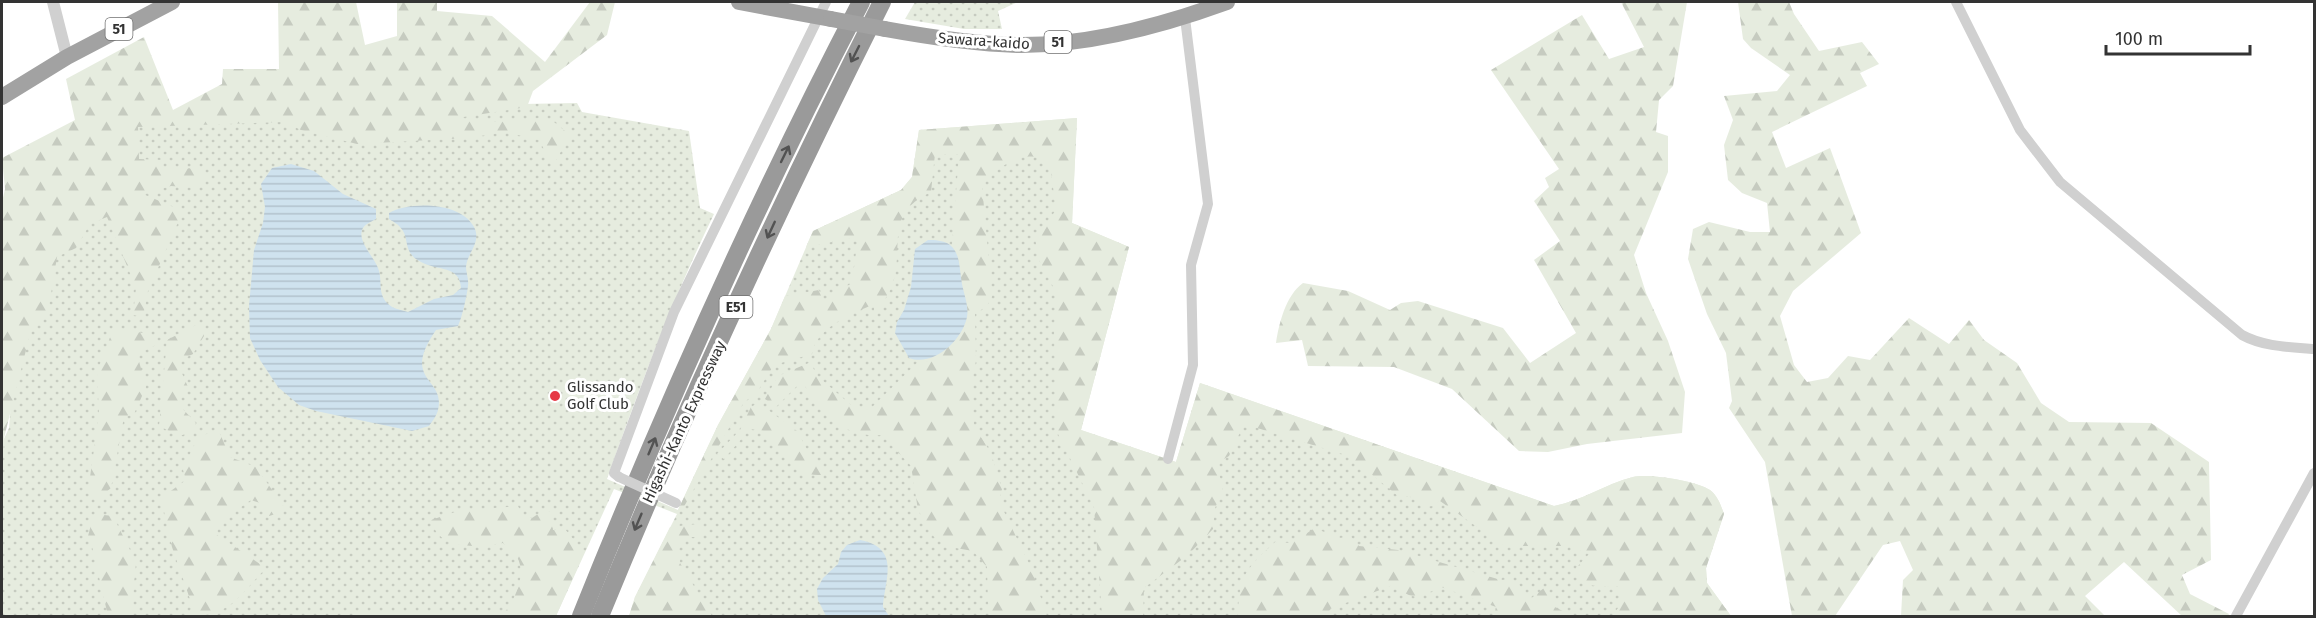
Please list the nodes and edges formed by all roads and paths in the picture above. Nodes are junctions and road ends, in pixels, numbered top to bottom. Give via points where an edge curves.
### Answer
1 (53, 2) edge
2 (172, 2) edge
3 (739, 2) edge
4 (826, 2) edge
5 (861, 2) edge
6 (882, 2) edge
7 (1227, 2) edge
8 (1956, 2) edge
9 (825, 18) junction
10 (1185, 18) junction
11 (67, 57) junction
12 (2, 98) edge
13 (2314, 349) edge
14 (1168, 459) dead end
15 (2314, 473) edge
16 (676, 503) dead end
17 (581, 616) edge
18 (600, 616) edge
19 (2235, 616) edge

1 - 11 street
2 - 11 highway, 51
3 - 9 highway, Sawara-kaido / 51
4 - 9 street
17 -> 5 highway, Higashi-Kanto Expressway / E51 via 690,358 774,175
6 -> 18 highway, Higashi-Kanto Expressway / E51 via 799,169 640,517
7 - 10 highway, Sawara-kaido / 51
8 - 13 street via 2020,130 2060,182 2242,335 2272,345
9 - 10 highway, Sawara-kaido / 51, bridge via 941,39 1044,44
9 - 16 street, bridge via 674,312 614,473
10 - 14 street via 1208,204 1191,265 1193,365
11 - 12 highway, 51
15 - 19 street

